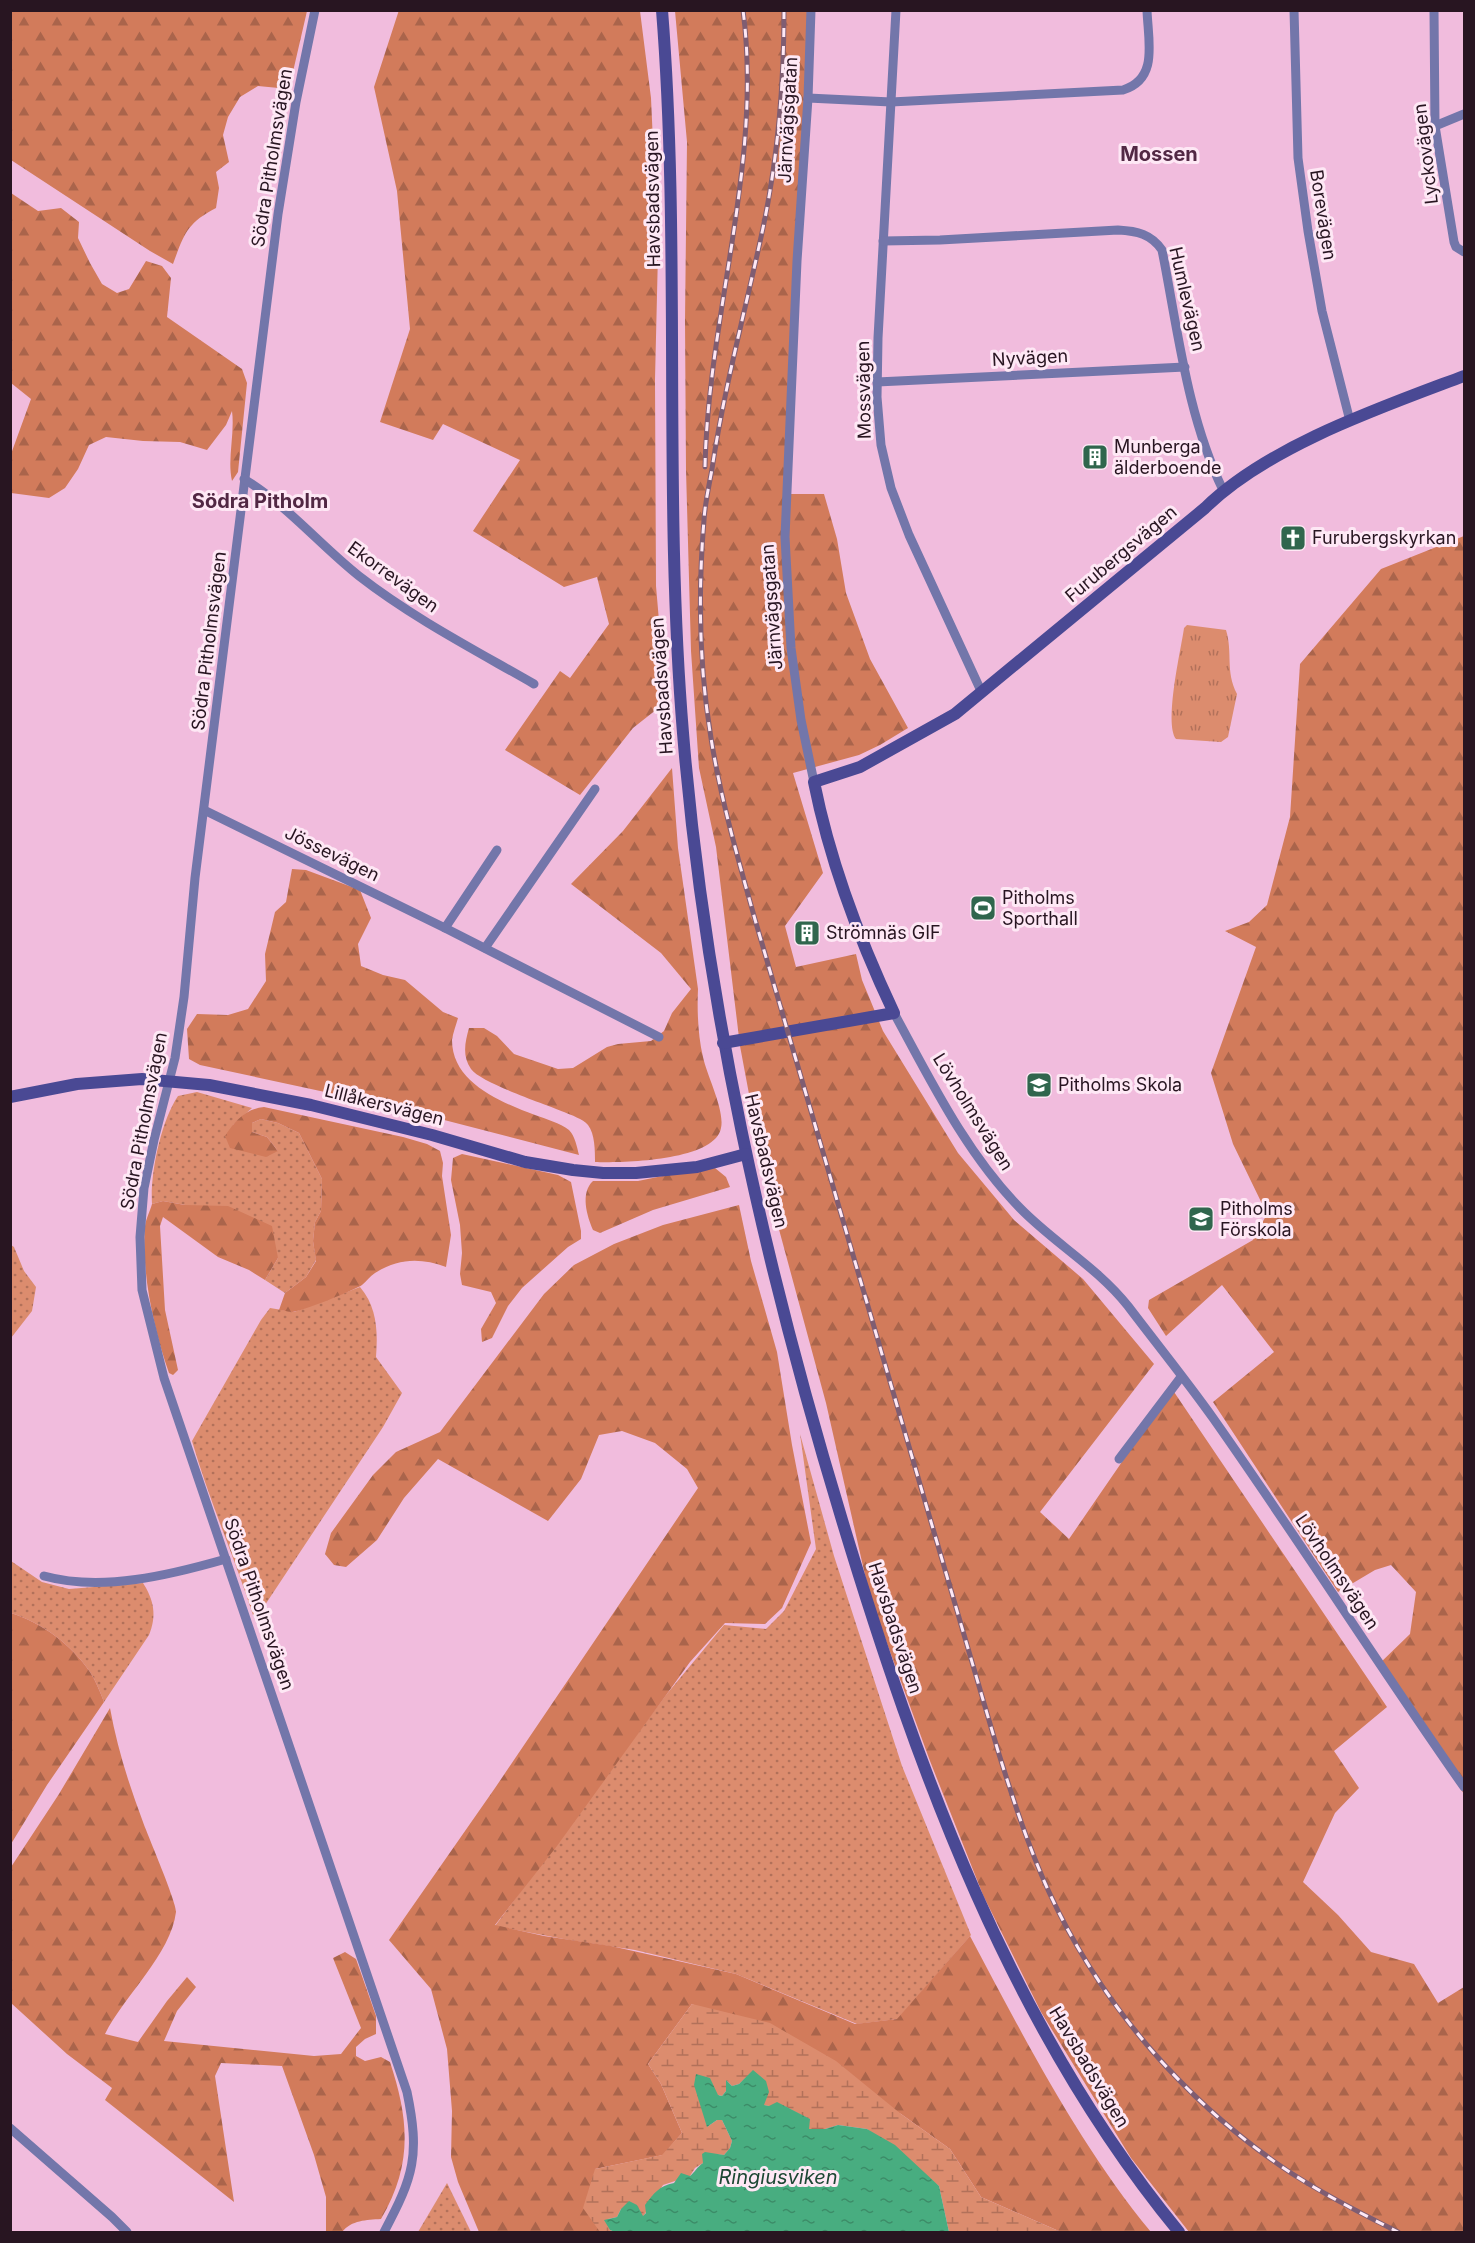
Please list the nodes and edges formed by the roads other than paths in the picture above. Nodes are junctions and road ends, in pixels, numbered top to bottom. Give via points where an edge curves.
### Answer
1 (315, 10) edge
2 (662, 10) edge
3 (811, 10) edge
4 (896, 10) edge
5 (1147, 10) edge
6 (1294, 10) edge
7 (1434, 10) edge
8 (808, 98) junction
9 (891, 102) junction
10 (1464, 114) edge
11 (1435, 126) junction
12 (883, 241) junction
13 (1464, 252) edge
14 (1185, 367) junction
15 (1464, 376) edge
16 (877, 382) junction
17 (1350, 421) junction
18 (244, 479) junction
19 (1223, 490) junction
20 (534, 684) dead end
21 (982, 693) junction
22 (814, 782) junction
23 (595, 789) dead end
24 (204, 810) junction
25 (497, 850) dead end
26 (445, 928) junction
27 (485, 948) junction
28 (894, 1013) junction
29 (659, 1036) dead end
30 (723, 1043) junction
31 (170, 1081) junction
32 (10, 1097) edge
33 (746, 1154) junction
34 (1181, 1377) junction
35 (1119, 1459) dead end
36 (226, 1559) junction
37 (44, 1576) dead end
38 (1464, 1787) edge
39 (10, 2128) edge
40 (127, 2232) edge
41 (384, 2232) edge
42 (1179, 2232) edge

1 - 18 street, Södra Pitholmsvägen via 278,214
2 - 30 main road, Havsbadsvägen via 672,190 675,621 696,866
3 - 8 street, Järnvägsgatan
4 - 9 street, Mossvägen
5 - 9 street via 1147,73 1132,88
6 - 17 street, Borevägen via 1295,103 1302,189 1323,312
7 - 11 street, Lyckovägen
8 - 9 street
8 - 22 street, Järnvägsgatan via 785,537 791,648
9 - 12 street, Mossvägen
10 - 11 street
11 - 13 street, Lyckovägen via 1454,242
12 - 14 street, Humlevägen via 1118,230 1146,234 1162,250
12 - 16 street, Mossvägen
14 - 16 street, Nyvägen
14 - 19 street, Humlevägen via 1206,454
15 - 17 main road, Furubergsvägen
16 - 21 street, Mossvägen via 881,445 891,488
17 - 19 main road, Furubergsvägen via 1295,447
18 - 20 street, Ekorrevägen via 281,505 360,577 439,630
18 - 24 street, Södra Pitholmsvägen
19 - 21 main road, Furubergsvägen
21 - 22 main road, Furubergsvägen via 955,714 878,758
22 - 28 main road, Järnvägsgatan via 844,891
23 - 27 street
24 - 26 street, Jössevägen
24 - 31 street, Södra Pitholmsvägen via 184,997
25 - 26 street
26 - 27 street, Jössevägen
27 - 29 street, Jössevägen
28 - 30 main road
28 - 34 street, Lövholmsvägen via 951,1115 1002,1189 1116,1292
30 - 33 main road, Havsbadsvägen
31 - 32 main road, Lillåkersvägen via 77,1084
31 - 33 main road, Lillåkersvägen via 311,1105 525,1162 573,1170 636,1173 697,1167
31 - 36 street, Södra Pitholmsvägen via 144,1188 140,1237 142,1290 164,1378
33 - 42 main road, Havsbadsvägen via 801,1378 858,1576 959,1855 996,1937 1094,2116
34 - 35 street
34 - 38 street, Lövholmsvägen via 1212,1416
36 - 37 street via 118,1581 63,1581
36 - 41 street, Södra Pitholmsvägen via 407,2092 415,2151 407,2184
39 - 40 street

